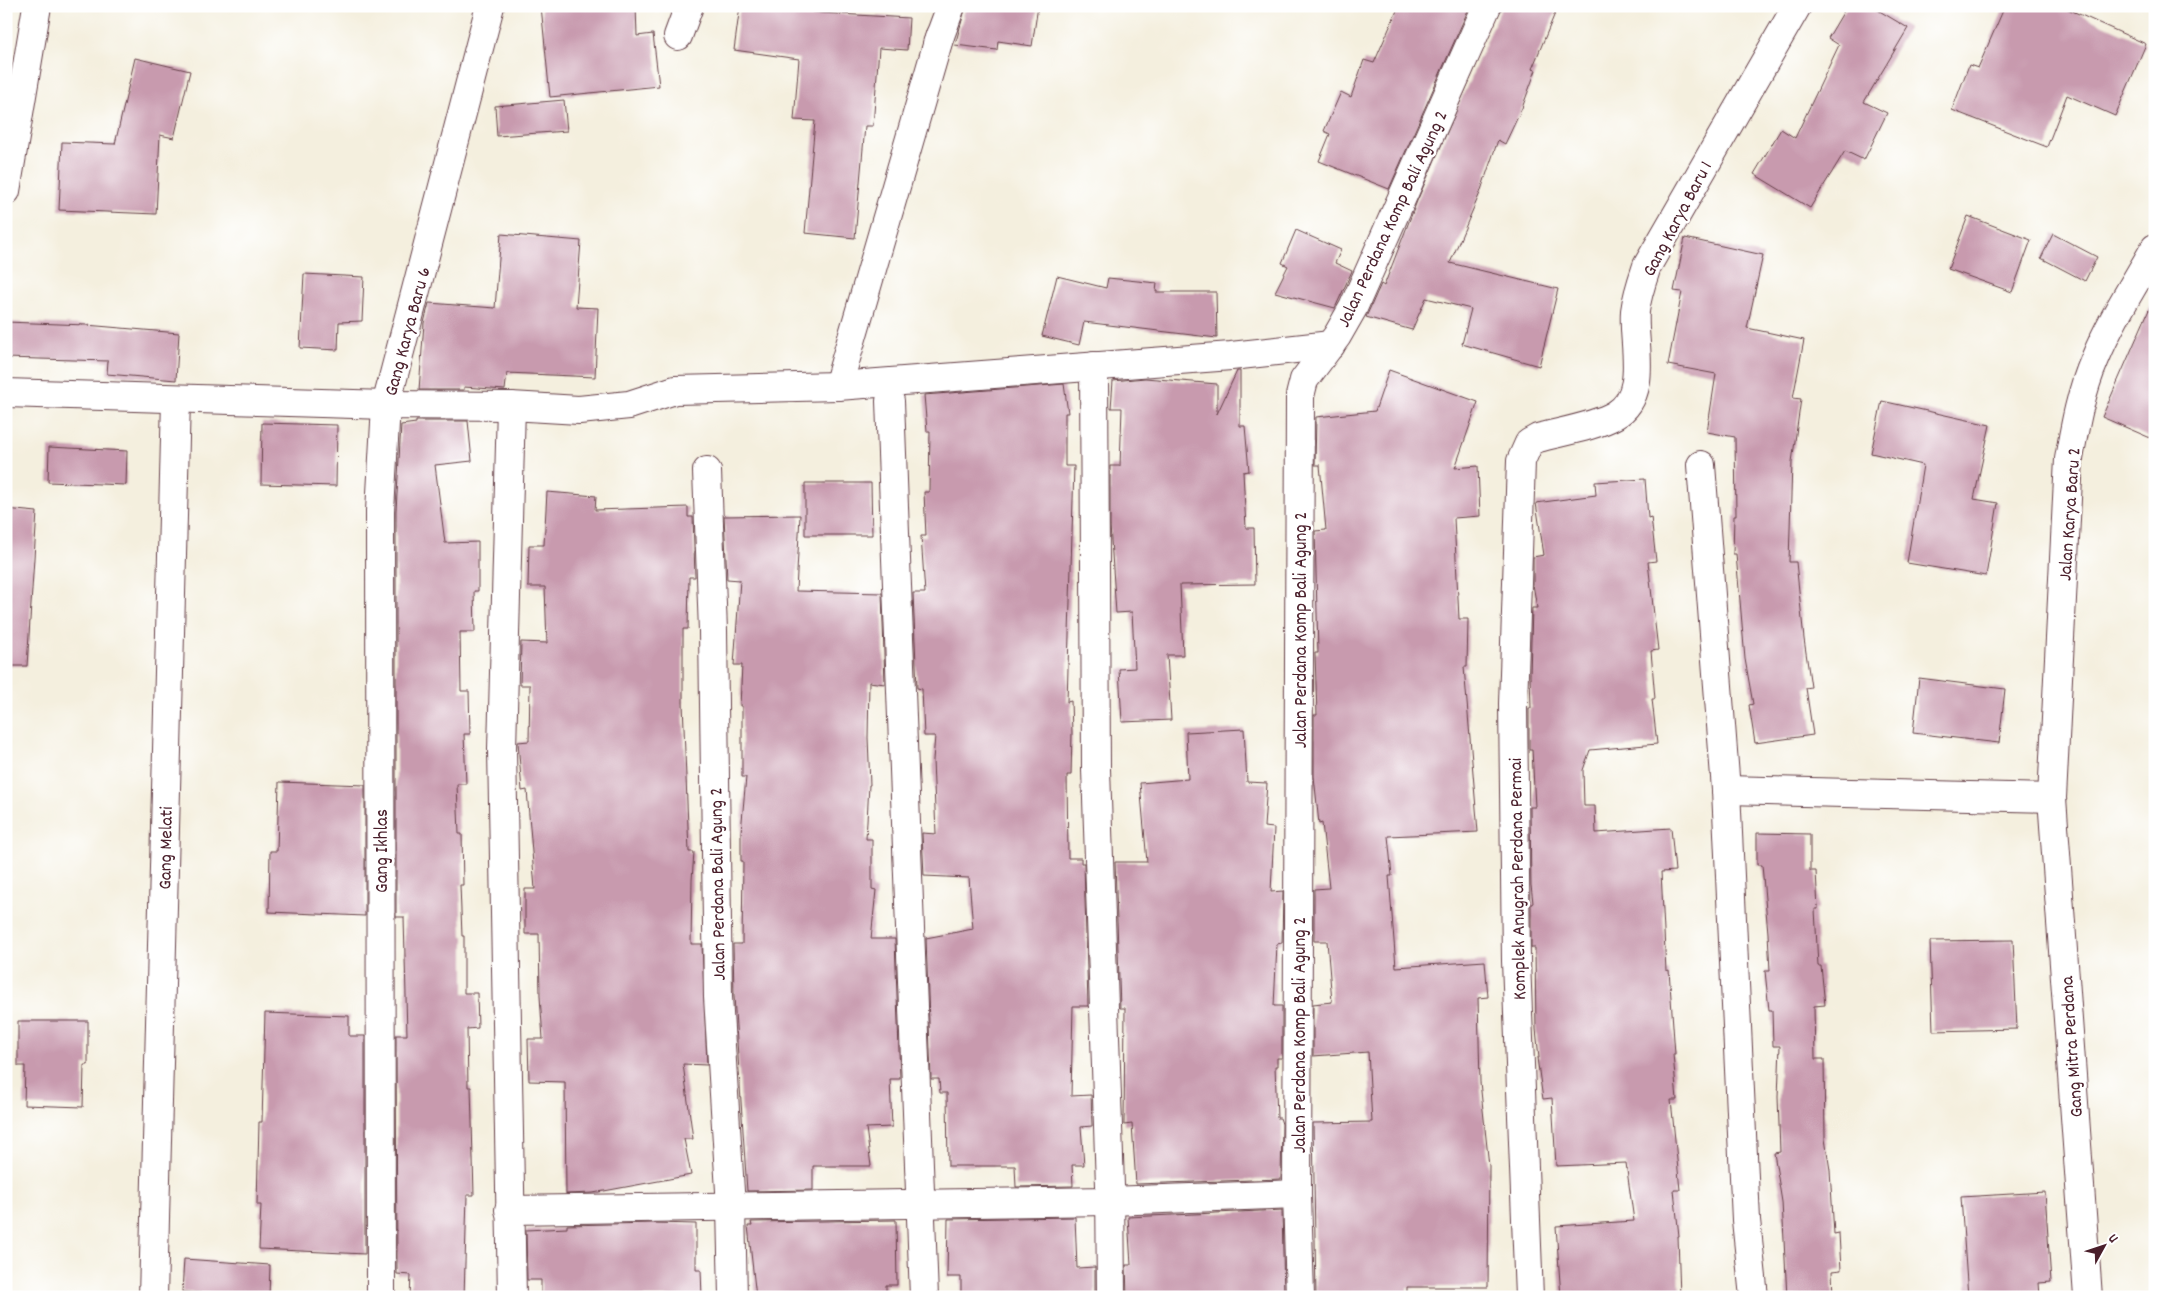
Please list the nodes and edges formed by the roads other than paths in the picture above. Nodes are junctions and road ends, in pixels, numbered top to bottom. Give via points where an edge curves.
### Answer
1 (37, 6) edge
2 (490, 6) edge
3 (689, 6) edge
4 (951, 6) edge
5 (1486, 6) edge
6 (1797, 6) edge
7 (678, 36) dead end
8 (6, 191) edge
9 (2155, 248) edge
10 (1331, 344) junction
11 (1094, 366) junction
12 (838, 386) junction
13 (6, 393) edge
14 (176, 399) junction
15 (890, 401) dead end
16 (386, 405) junction
17 (511, 413) junction
18 (1521, 462) joint
19 (1701, 465) dead end
20 (707, 470) dead end
21 (1726, 790) junction
22 (2052, 798) junction
23 (1297, 1194) junction
24 (1110, 1201) junction
25 (920, 1204) junction
26 (731, 1207) junction
27 (509, 1210) junction
28 (153, 1297) edge
29 (381, 1297) edge
30 (512, 1297) edge
31 (733, 1297) edge
32 (924, 1297) edge
33 (1111, 1297) edge
34 (1300, 1297) edge
35 (1529, 1297) edge
36 (1754, 1297) edge
37 (2088, 1297) edge

1 - 8 street
2 - 16 street, Gang Karya Baru 6
3 - 7 street
4 - 12 street
5 - 10 street, Jalan Perdana Komp Bali Agung 2 via 1353,308
6 - 18 street, Gang Karya Baru 1 via 1647,266 1635,312 1635,387 1628,403 1604,420 1538,438 1530,443
9 - 22 street, Jalan Karya Baru 2 via 2094,360 2078,408 2069,459
10 - 11 street
10 - 23 street, Jalan Perdana Komp Bali Agung 2 via 1304,380 1300,396
11 - 12 street
11 - 24 street via 1096,769
12 - 17 street via 675,390 628,405
13 - 14 street, Gang Karya Baru 6
14 - 16 street, Gang Karya Baru 6
14 - 28 street, Gang Melati
15 - 25 street
16 - 17 street
16 - 29 street, Gang Ikhlas via 380,511
17 - 27 street via 502,749
18 - 35 street, Komplek Anugrah Perdana Permai via 1514,734 1516,960
19 - 21 street
20 - 26 street, Jalan Perdana Bali Agung 2 via 713,631 718,997
21 - 22 street
21 - 36 street via 1746,1220
22 - 37 street, Gang Mitra Perdana
23 - 24 street
23 - 34 street, Jalan Perdana Komp Bali Agung 2
24 - 25 street
24 - 33 street
25 - 26 street
25 - 32 street
26 - 27 street
26 - 31 street, Jalan Perdana Bali Agung 2
27 - 30 street

